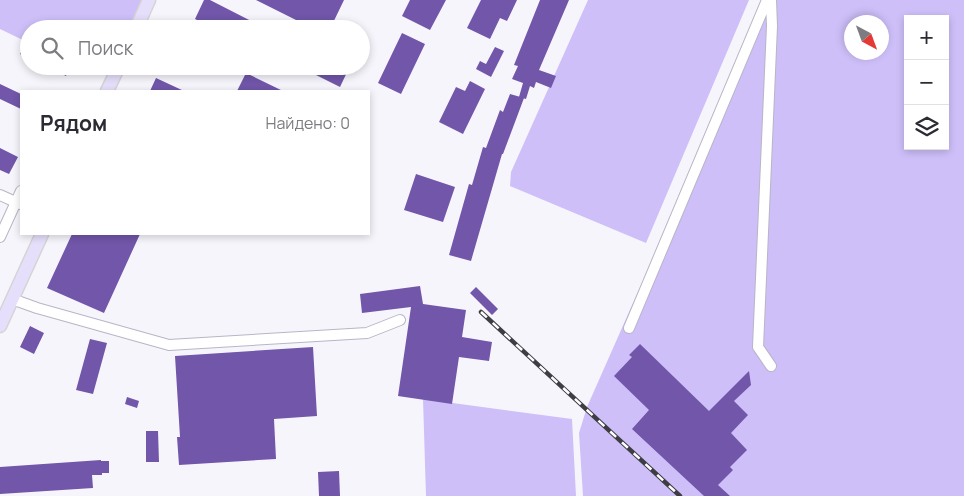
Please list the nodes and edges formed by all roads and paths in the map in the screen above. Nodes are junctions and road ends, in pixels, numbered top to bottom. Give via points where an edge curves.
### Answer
1 (149, 0) edge
2 (767, 0) edge
3 (771, 0) edge
4 (140, 20) edge
5 (115, 75) edge
6 (107, 90) edge
7 (0, 195) edge
8 (19, 204) edge
9 (42, 235) edge
10 (0, 236) edge
11 (12, 299) junction
12 (2, 318) edge
13 (400, 320) dead end
14 (629, 328) dead end
15 (771, 366) dead end

1 - 4 main road
2 - 14 street
3 - 15 street via 758,347
5 - 6 main road
7 - 8 street
8 - 10 street
9 - 11 main road
11 - 12 main road
11 - 13 street via 169,345 366,333

